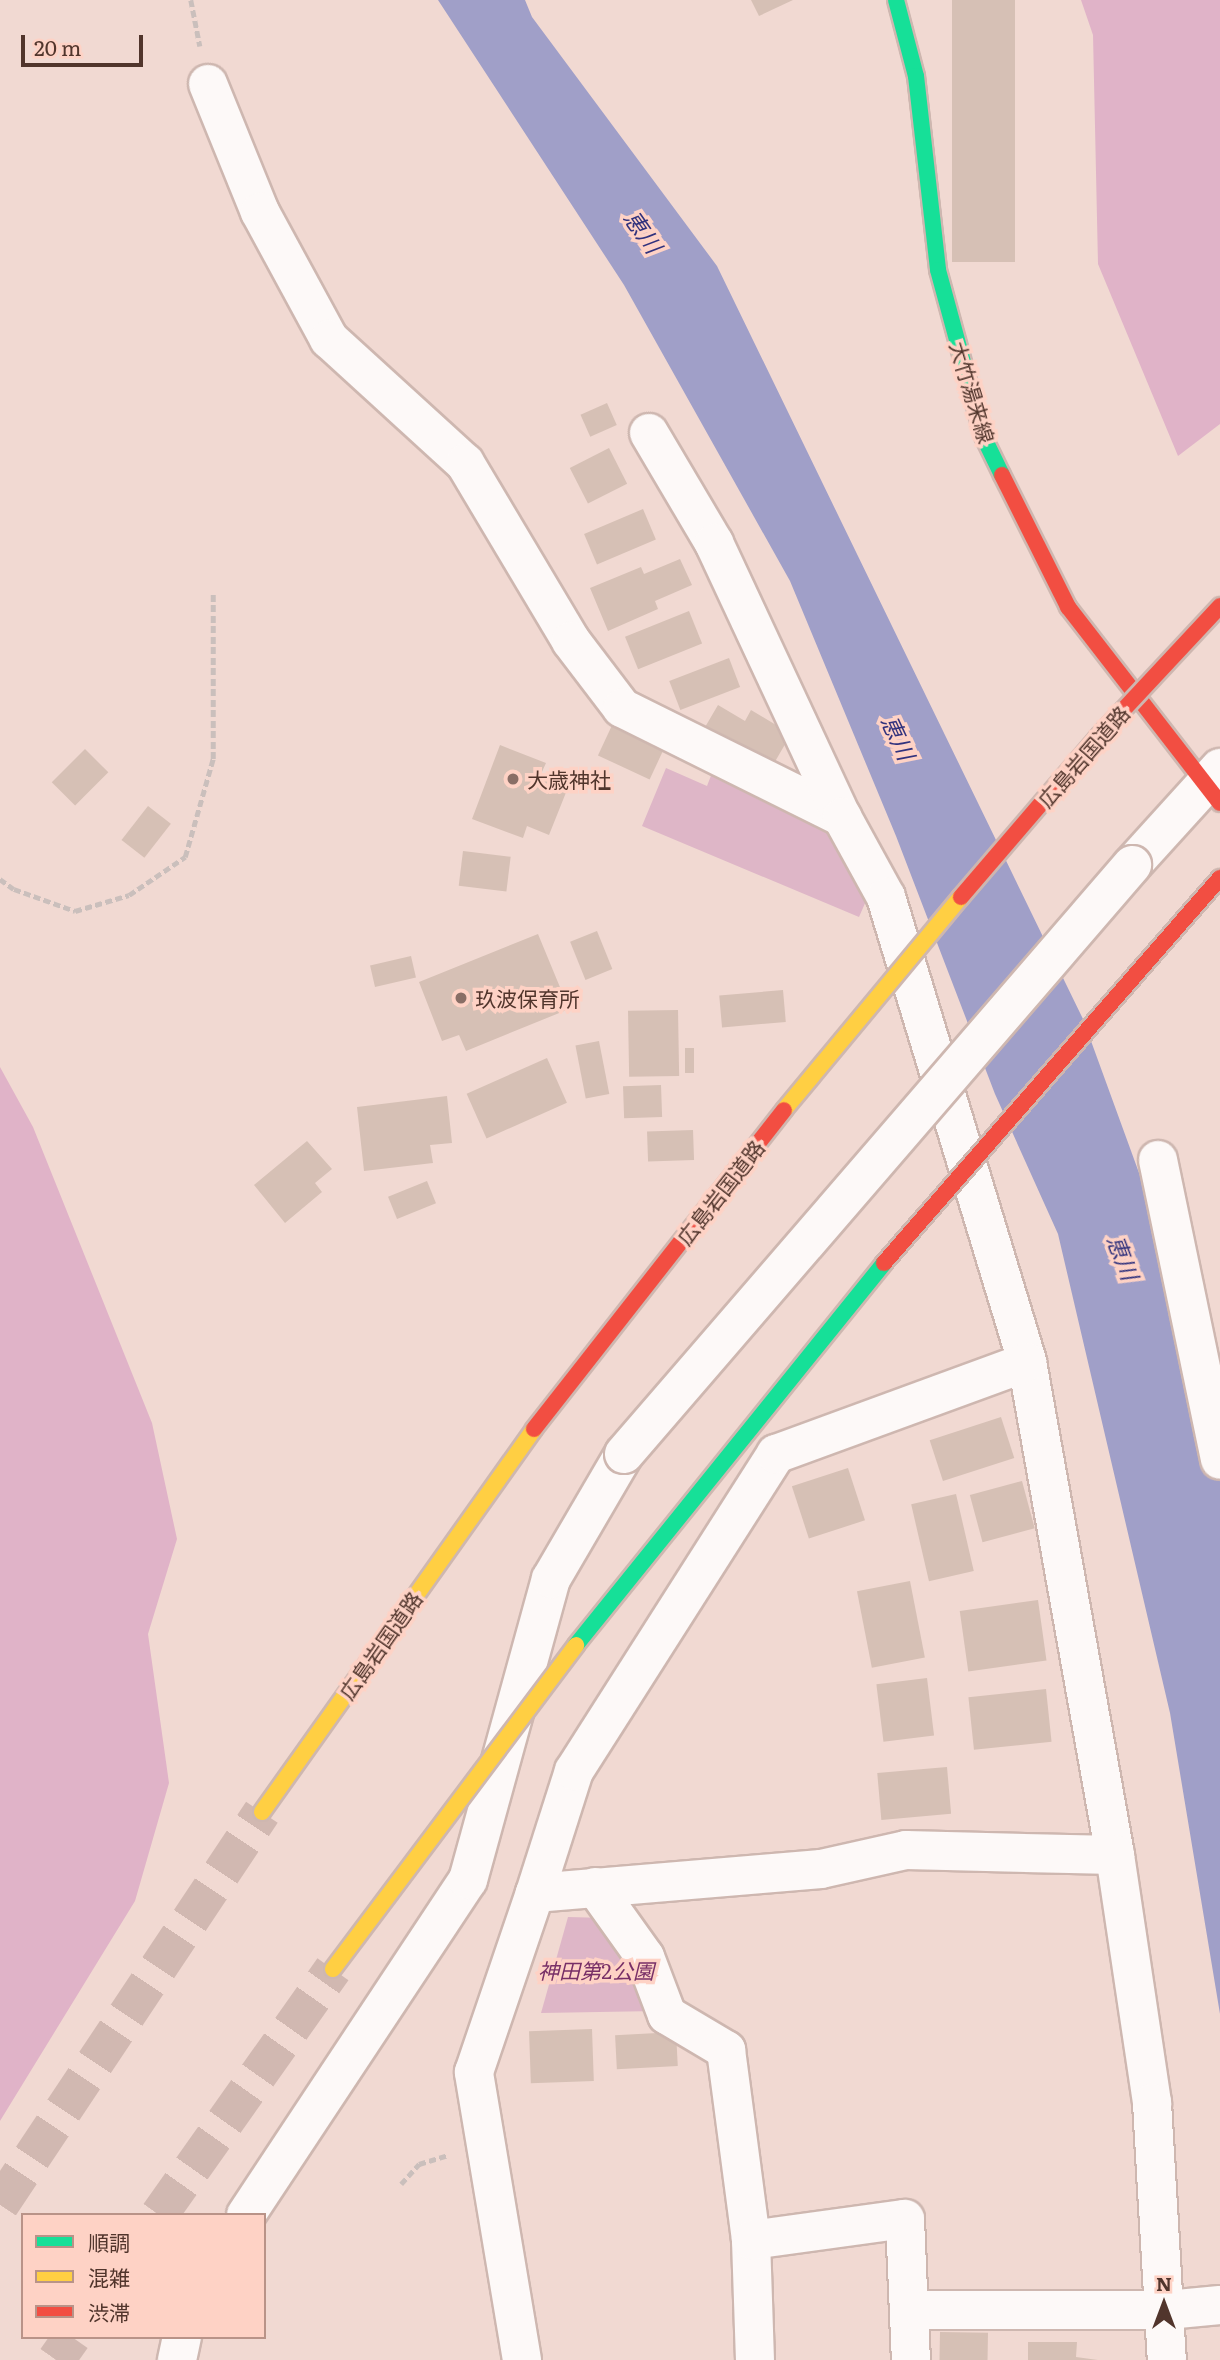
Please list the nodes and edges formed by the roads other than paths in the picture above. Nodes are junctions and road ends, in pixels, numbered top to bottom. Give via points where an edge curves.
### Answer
1 (897, 0) edge
2 (208, 84) dead end
3 (649, 433) dead end
4 (1220, 606) edge
5 (1214, 785) edge
6 (842, 817) junction
7 (1220, 878) edge
8 (1157, 1160) dead end
9 (1027, 1362) junction
10 (1220, 1460) edge
11 (262, 1812) tunnel mouth
12 (1115, 1854) junction
13 (595, 1887) junction
14 (535, 1893) junction
15 (333, 1969) tunnel mouth
16 (247, 2213) edge
17 (751, 2240) junction
18 (1216, 2305) edge
19 (911, 2310) junction
20 (1167, 2310) junction
21 (182, 2339) edge
22 (177, 2360) edge
23 (522, 2360) edge
24 (755, 2360) edge
25 (911, 2360) edge
26 (1167, 2360) edge

1 - 5 main road, 大竹湯来線 via 916,76 938,270 983,436 1068,607
2 - 6 street via 260,212 330,339 465,463 571,640 622,708
3 - 6 street via 714,543
4 - 11 main road, 広島岩国道路, bridge via 1098,737 824,1059 530,1434
5 - 16 street, bridge via 1132,865 624,1454 551,1579 468,1880
6 - 9 street via 886,897
7 - 15 main road, bridge via 934,1202 637,1564
8 - 10 street
9 - 12 street
9 - 14 street via 776,1454 574,1771
12 - 13 street via 906,1850 821,1869
12 - 20 street via 1152,2103
13 - 14 street
13 - 17 street via 645,1957 667,2015 726,2050
14 - 23 street via 474,2072
17 - 19 street via 905,2219
17 - 24 street
18 - 20 street
19 - 20 street
19 - 25 street
20 - 26 street
21 - 22 street

